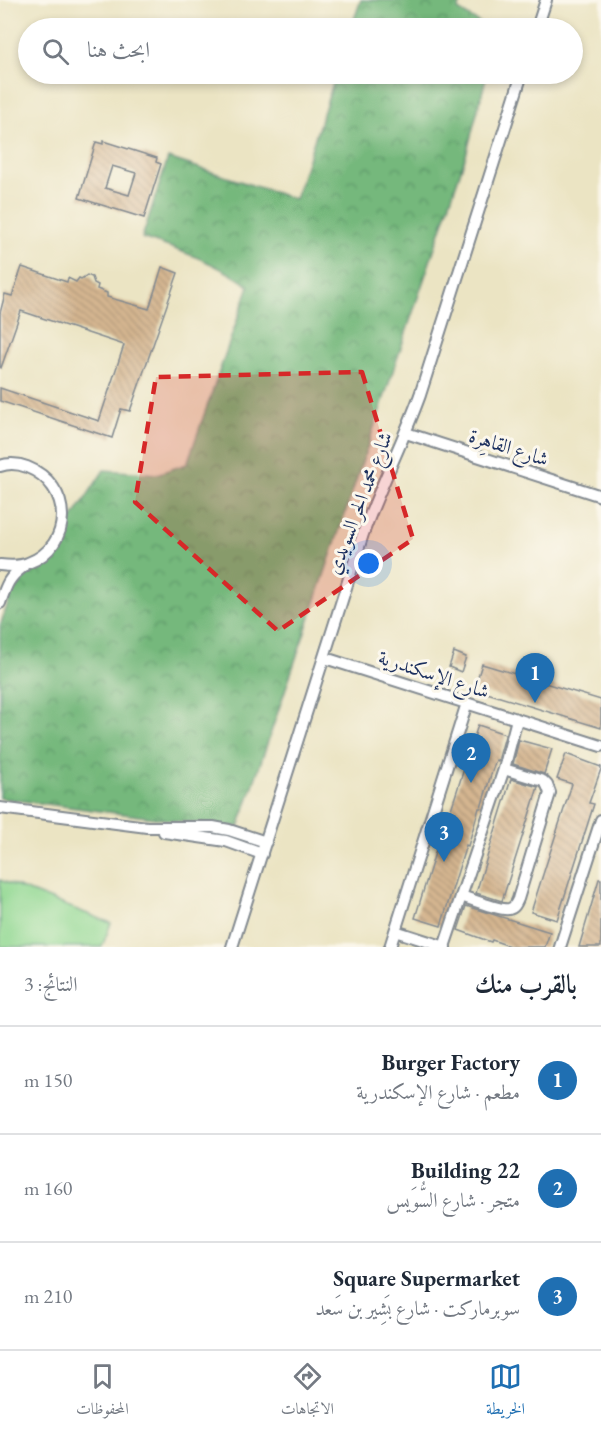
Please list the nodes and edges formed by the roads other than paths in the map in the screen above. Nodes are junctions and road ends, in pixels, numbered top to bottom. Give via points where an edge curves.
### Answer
1 (546, 0) edge
2 (540, 18) edge
3 (519, 84) edge
4 (406, 433) junction
5 (0, 466) edge
6 (601, 496) edge
7 (27, 564) junction
8 (0, 565) edge
9 (0, 603) edge
10 (325, 658) junction
11 (467, 703) junction
12 (518, 719) junction
13 (601, 746) edge
14 (504, 769) junction
15 (0, 808) edge
16 (601, 820) edge
17 (228, 836) junction
18 (266, 842) junction
19 (262, 854) junction
20 (461, 896) junction
21 (395, 931) junction
22 (232, 947) edge
23 (390, 947) edge
24 (444, 947) edge
25 (560, 947) edge

1 - 2 street
3 - 4 street, شارع محمد الحر السويدي
4 - 6 street, شارع القاهِرة
4 - 10 street, شارع محمد الحر السويدي via 371,512
5 - 7 street via 22,465 37,471 59,496 60,529 53,544
7 - 8 street
7 - 9 street via 7,582
10 - 11 street, شارع الإسكندرية
10 - 18 street, شارع محمد الحر السويدي
11 - 12 street, شارع الإسكندرية
11 - 21 street
12 - 13 street, شارع الإسكندرية
12 - 14 street
14 - 20 street
14 - 20 street via 538,779 550,793 517,903 504,909
15 - 17 street via 175,834
16 - 25 street
17 - 18 street
17 - 19 street
18 - 19 street, شارع محمد الحر السويدي
19 - 22 street, شارع محمد الحر السويدي
20 - 24 street
21 - 23 street
21 - 24 street

